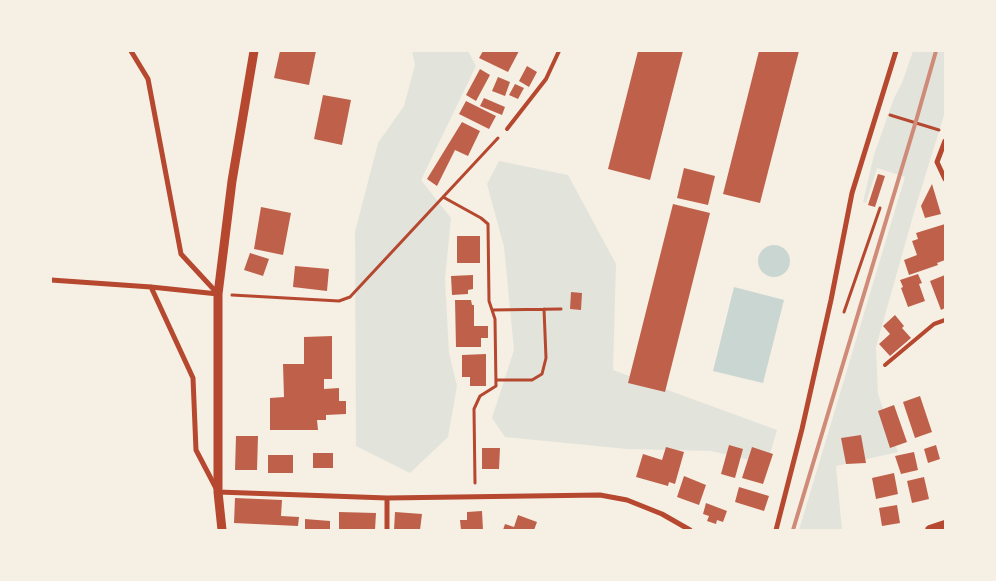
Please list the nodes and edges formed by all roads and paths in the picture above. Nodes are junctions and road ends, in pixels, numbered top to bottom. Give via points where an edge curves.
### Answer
1 (131, 51) edge
2 (254, 51) edge
3 (559, 51) edge
4 (896, 51) edge
5 (877, 111) junction
6 (926, 126) dead end
7 (507, 129) joint
8 (945, 141) edge
9 (945, 179) edge
10 (444, 197) junction
11 (880, 208) dead end
12 (51, 280) edge
13 (151, 287) junction
14 (218, 294) junction
15 (544, 309) junction
16 (561, 309) dead end
17 (492, 310) junction
18 (841, 319) dead end
19 (945, 320) edge
20 (885, 365) dead end
21 (496, 380) junction
22 (218, 492) junction
23 (475, 496) junction
24 (388, 498) junction
25 (945, 525) edge
26 (222, 530) edge
27 (387, 530) edge
28 (690, 530) edge
29 (776, 530) edge
30 (930, 530) edge

1 - 14 street via 148,79 180,254
2 - 14 street via 232,180
3 - 7 lane via 546,80
4 - 5 street
5 - 6 path
5 - 29 street via 852,193 802,429
7 - 10 path
8 - 9 street via 937,162
10 - 14 path via 350,297 339,300
10 - 17 path via 488,224 489,301
11 - 18 path
12 - 13 street
13 - 14 street
13 - 22 street via 193,378 196,450
14 - 22 street
15 - 16 path
15 - 17 path
15 - 21 path via 546,358 542,374 532,380
17 - 21 path
19 - 20 lane via 934,324
21 - 23 path via 496,386 480,396 474,408
22 - 24 street
22 - 26 street
23 - 24 street
23 - 28 street via 600,495 626,500 662,514
24 - 27 street
25 - 30 main road

